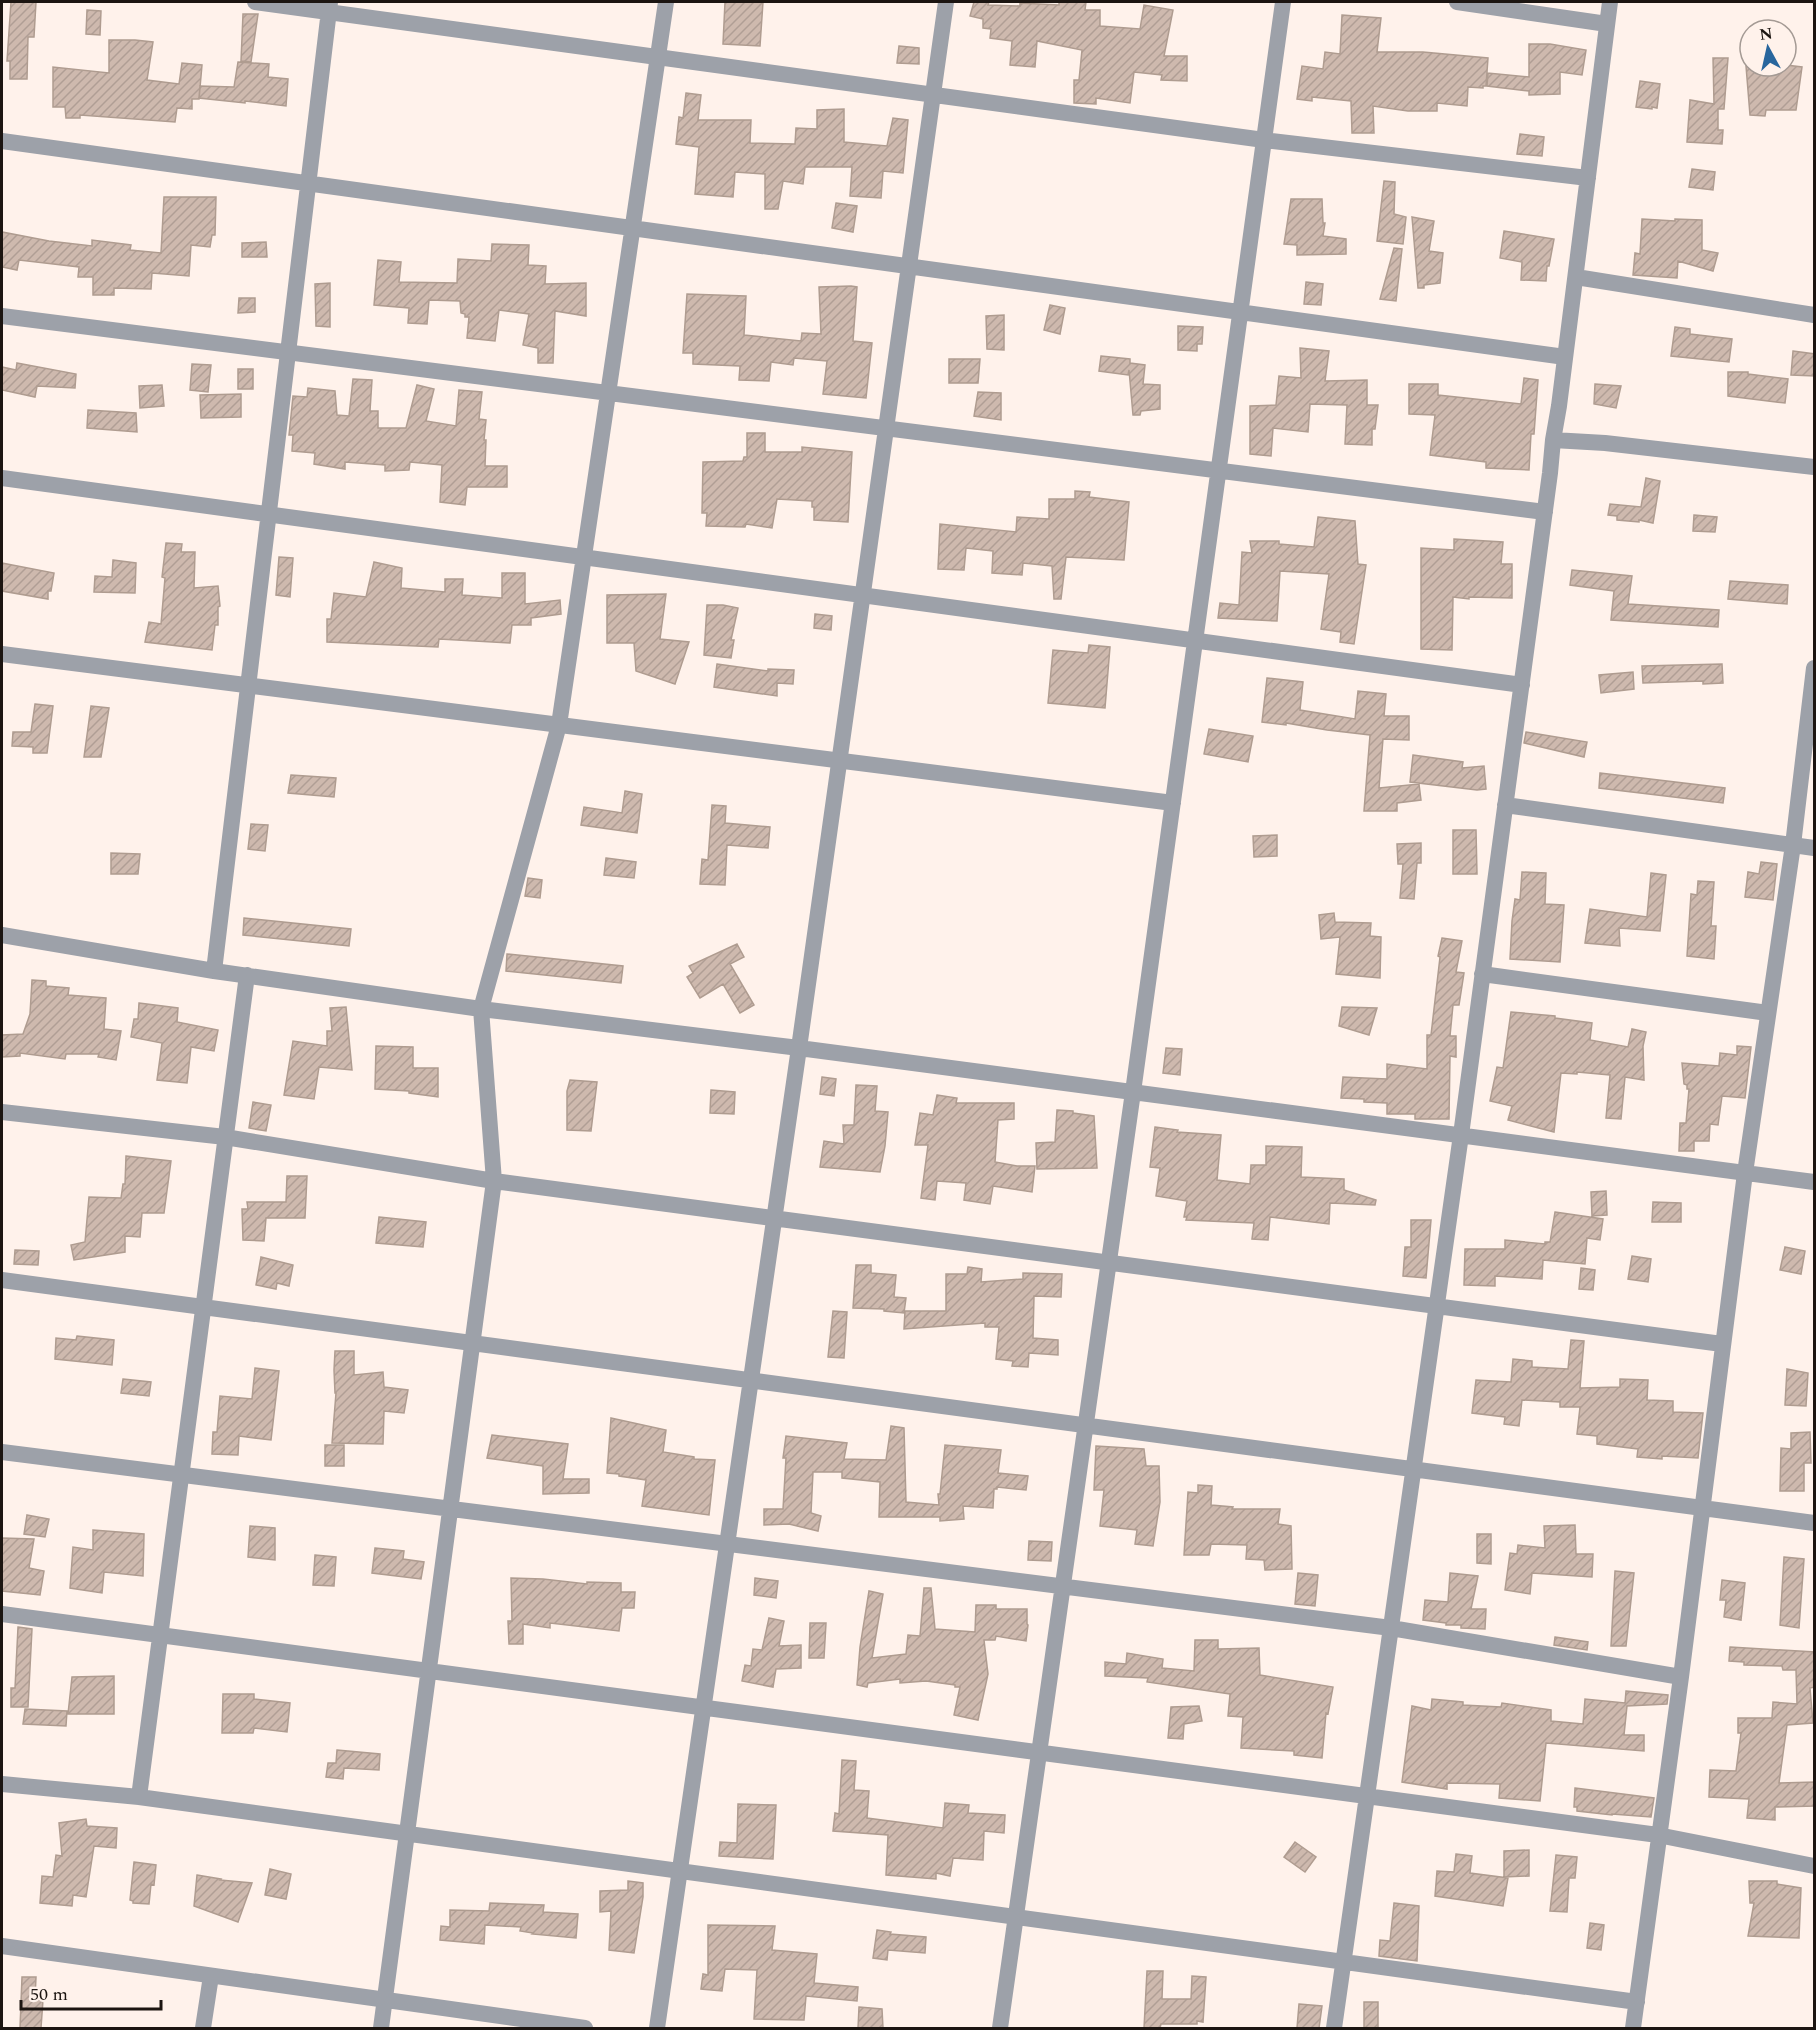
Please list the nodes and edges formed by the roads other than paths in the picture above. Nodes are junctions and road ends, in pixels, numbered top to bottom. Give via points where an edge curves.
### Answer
1 (255, 2) edge
2 (666, 2) edge
3 (946, 2) edge
4 (1283, 2) edge
5 (1457, 2) edge
6 (1610, 2) edge
7 (330, 7) edge
8 (1607, 24) junction
9 (657, 57) junction
10 (933, 95) junction
11 (1263, 140) junction
12 (2, 141) edge
13 (1588, 178) junction
14 (309, 184) junction
15 (632, 228) junction
16 (909, 266) junction
17 (1576, 278) junction
18 (1240, 312) junction
19 (1815, 315) edge
20 (2, 316) edge
21 (288, 352) junction
22 (1565, 357) junction
23 (608, 393) junction
24 (886, 428) junction
25 (1553, 440) junction
26 (1815, 466) edge
27 (1218, 470) junction
28 (2, 478) edge
29 (1545, 512) junction
30 (269, 514) junction
31 (584, 557) junction
32 (863, 595) junction
33 (1195, 640) junction
34 (2, 654) edge
35 (1815, 668) edge
36 (248, 685) junction
37 (1522, 685) junction
38 (559, 725) junction
39 (839, 760) junction
40 (1173, 803) junction
41 (1505, 805) junction
42 (1793, 845) junction
43 (1815, 848) edge
44 (2, 935) edge
45 (214, 971) junction
46 (1482, 974) junction
47 (247, 975) junction
48 (481, 1009) junction
49 (1768, 1013) junction
50 (799, 1048) junction
51 (1133, 1092) junction
52 (2, 1112) edge
53 (1461, 1135) junction
54 (225, 1137) junction
55 (1745, 1173) junction
56 (494, 1181) junction
57 (1815, 1182) edge
58 (774, 1218) junction
59 (1109, 1262) junction
60 (2, 1280) edge
61 (1437, 1306) junction
62 (203, 1307) junction
63 (472, 1343) junction
64 (1722, 1344) junction
65 (751, 1380) junction
66 (1086, 1425) junction
67 (2, 1452) edge
68 (1413, 1469) junction
69 (182, 1475) junction
70 (1701, 1507) junction
71 (450, 1509) junction
72 (1815, 1523) edge
73 (727, 1544) junction
74 (1063, 1586) junction
75 (2, 1614) edge
76 (1391, 1628) junction
77 (160, 1635) junction
78 (429, 1671) junction
79 (1681, 1677) junction
80 (704, 1708) junction
81 (1039, 1752) junction
82 (2, 1784) edge
83 (1367, 1796) junction
84 (139, 1797) junction
85 (407, 1833) junction
86 (1658, 1834) junction
87 (1815, 1866) edge
88 (680, 1871) junction
89 (1015, 1917) junction
90 (2, 1946) edge
91 (1344, 1962) junction
92 (210, 1976) junction
93 (385, 2000) junction
94 (1636, 2002) junction
95 (203, 2028) edge
96 (381, 2028) edge
97 (585, 2028) edge
98 (657, 2028) edge
99 (1000, 2028) edge
100 (1334, 2028) edge
101 (1633, 2028) edge

1 - 7 street
2 - 9 street
3 - 10 street
4 - 11 street
5 - 8 street
6 - 8 street
7 - 9 street
7 - 14 street
8 - 13 street
9 - 10 street
9 - 15 street
10 - 11 street
10 - 16 street
11 - 13 street
11 - 18 street
12 - 14 street
13 - 17 street
14 - 15 street
14 - 21 street
15 - 16 street
15 - 23 street
16 - 18 street
16 - 24 street
17 - 19 street
17 - 22 street
18 - 22 street
18 - 27 street
20 - 21 street
21 - 23 street
21 - 30 street
22 - 25 street
23 - 24 street
23 - 31 street
24 - 27 street
24 - 32 street
25 - 26 street
25 - 29 street
27 - 29 street
27 - 33 street
28 - 30 street
29 - 37 street
30 - 31 street
30 - 36 street
31 - 32 street
31 - 38 street
32 - 33 street
32 - 39 street
33 - 37 street
33 - 40 street
34 - 36 street
35 - 42 street
36 - 38 street
36 - 45 street
37 - 41 street
38 - 39 street
38 - 48 street
39 - 40 street
39 - 50 street
40 - 51 street
41 - 42 street
41 - 46 street
42 - 43 street
42 - 49 street
44 - 45 street
45 - 47 street
46 - 49 street
46 - 53 street
47 - 48 street
47 - 54 street
48 - 50 street
48 - 56 street
49 - 55 street
50 - 51 street
50 - 58 street
51 - 53 street
51 - 59 street
52 - 54 street
53 - 55 street
53 - 61 street
54 - 56 street
54 - 62 street
55 - 57 street
55 - 64 street
56 - 58 street
56 - 63 street
58 - 59 street
58 - 65 street
59 - 61 street
59 - 66 street
60 - 62 street
61 - 64 street
61 - 68 street
62 - 63 street
62 - 69 street
63 - 65 street
63 - 71 street
64 - 70 street
65 - 66 street
65 - 73 street
66 - 68 street
66 - 74 street
67 - 69 street
68 - 70 street
68 - 76 street
69 - 71 street
69 - 77 street
70 - 72 street
70 - 79 street
71 - 73 street
71 - 78 street
73 - 74 street
73 - 80 street
74 - 76 street
74 - 81 street
75 - 77 street
76 - 79 street
76 - 83 street
77 - 78 street
77 - 84 street
78 - 80 street
78 - 85 street
79 - 86 street
80 - 81 street
80 - 88 street
81 - 83 street
81 - 89 street
82 - 84 street
83 - 86 street
83 - 91 street
84 - 85 street
85 - 88 street
85 - 93 street
86 - 87 street
86 - 94 street
88 - 89 street
88 - 98 street
89 - 91 street
89 - 99 street
90 - 92 street
91 - 94 street
91 - 100 street
92 - 93 street
92 - 95 street
93 - 96 street
93 - 97 street
94 - 101 street

